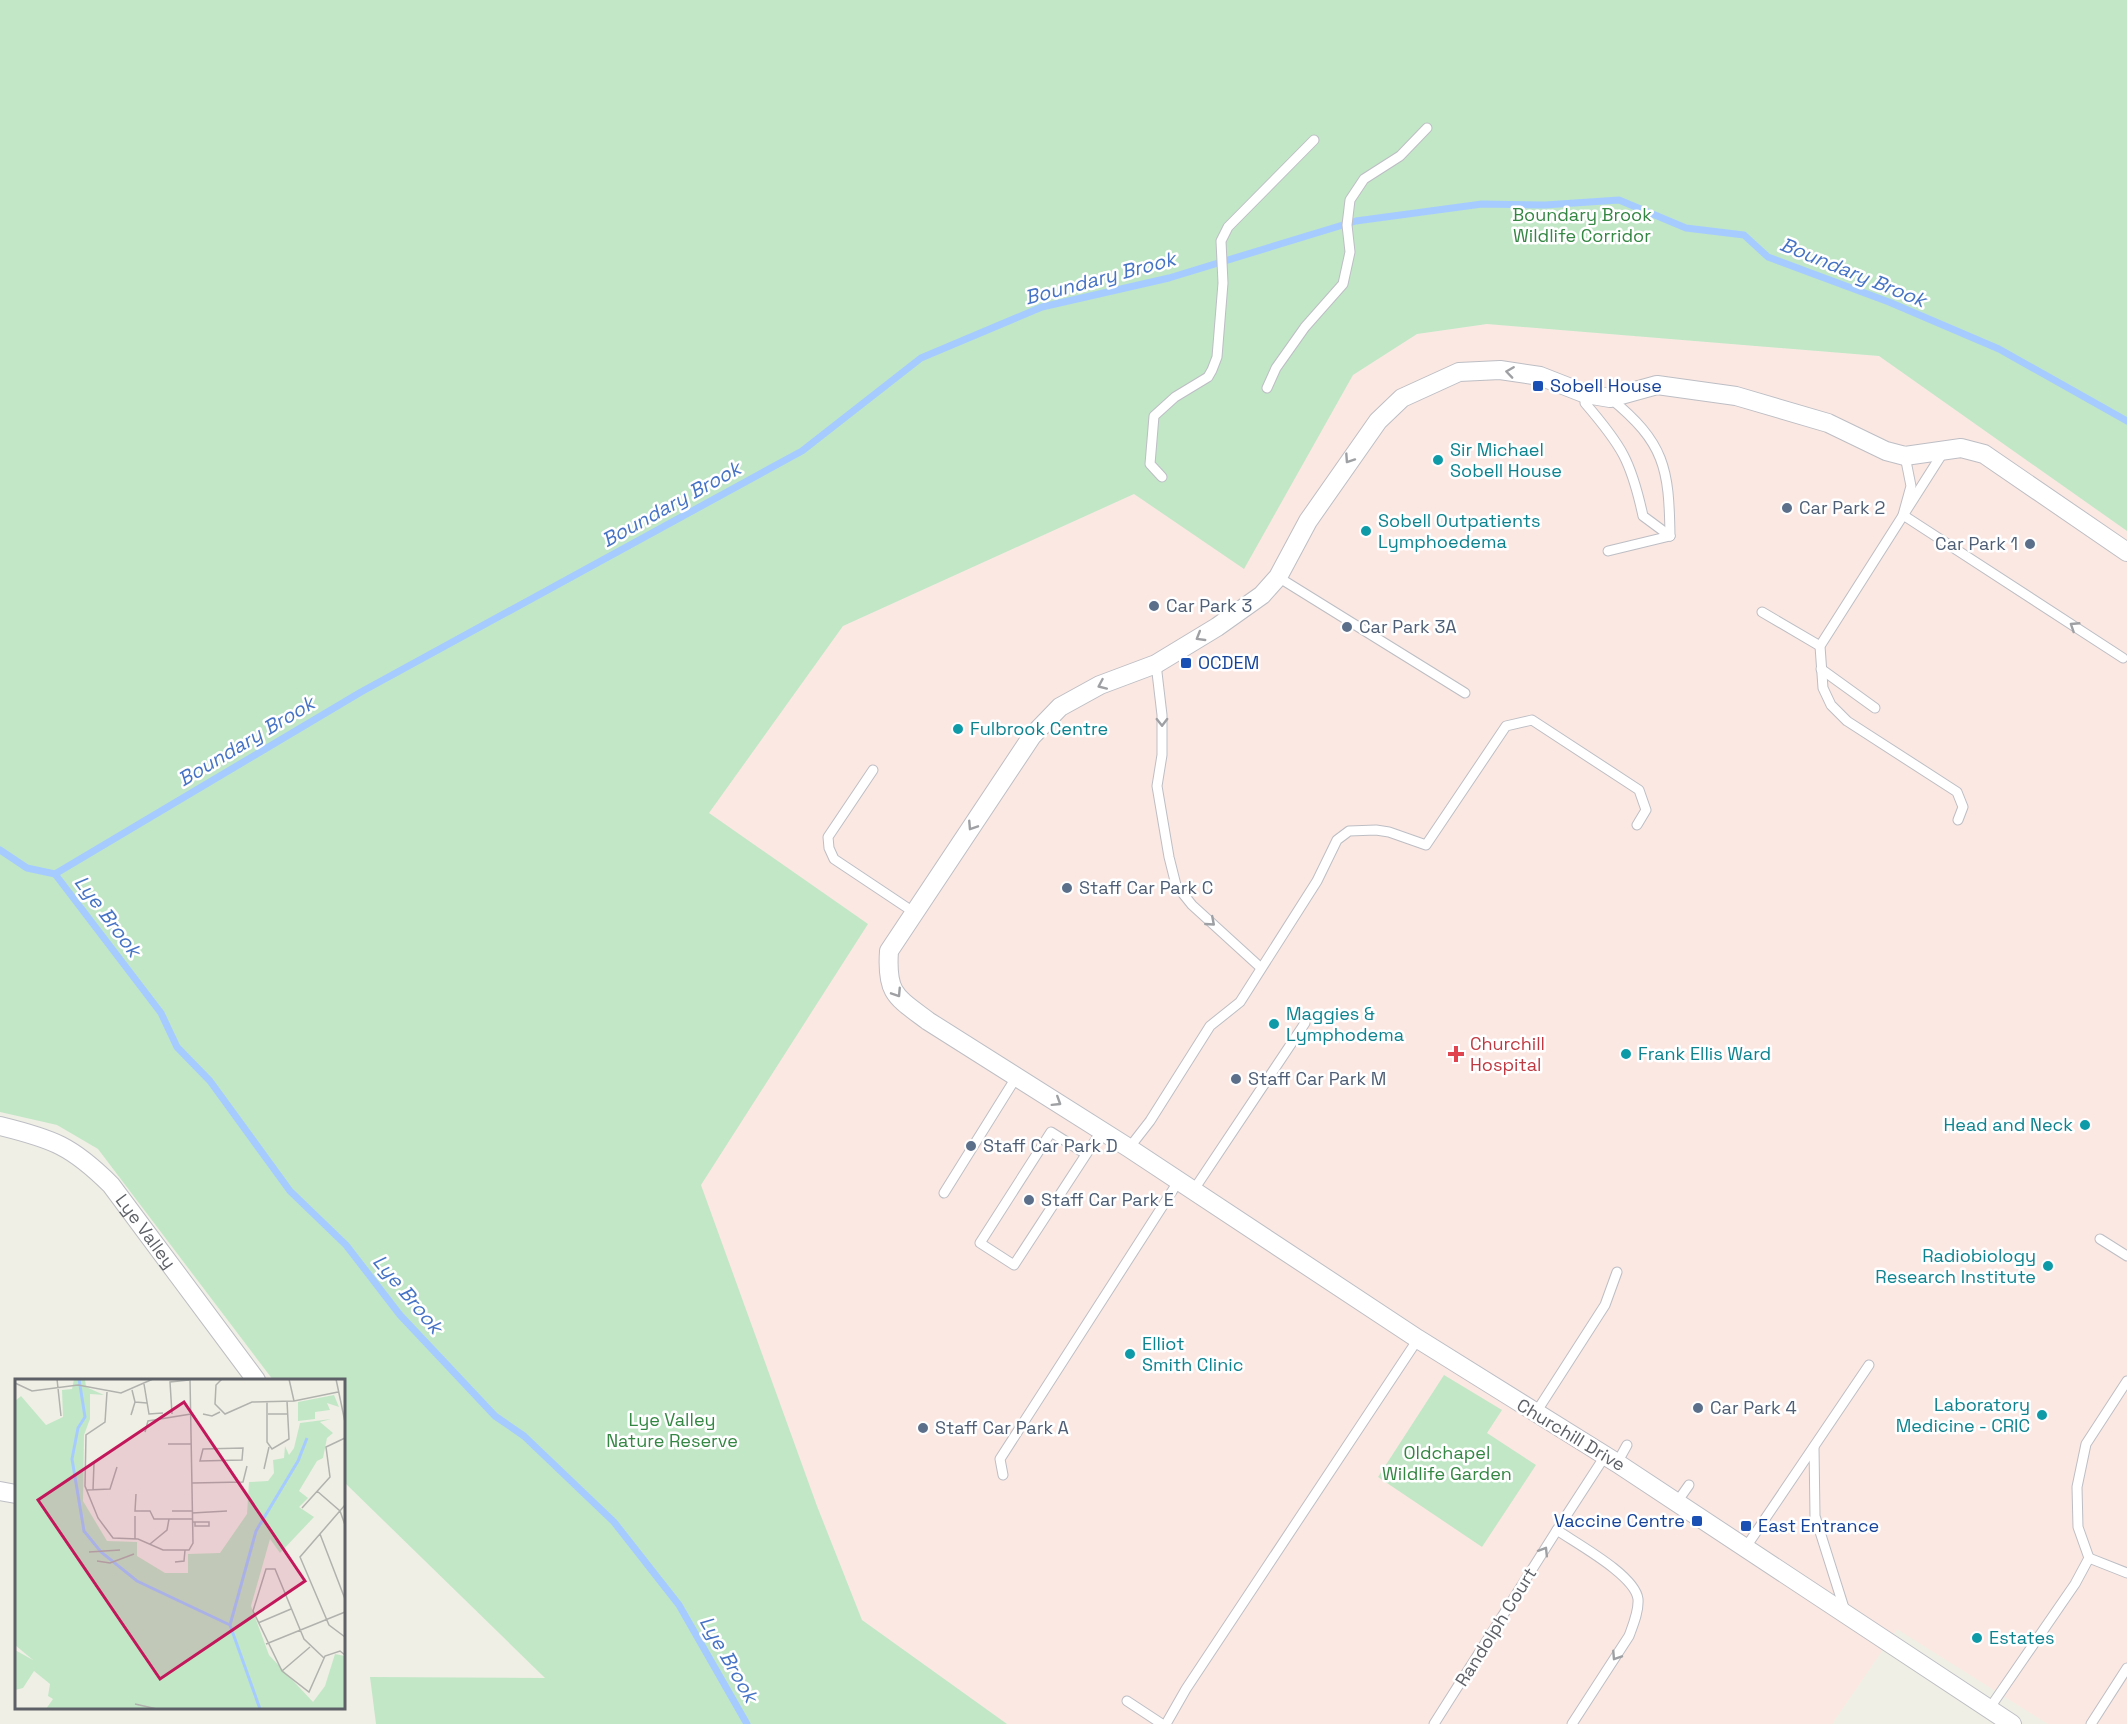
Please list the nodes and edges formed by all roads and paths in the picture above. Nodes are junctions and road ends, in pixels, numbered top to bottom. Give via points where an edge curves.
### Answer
1 (1427, 128) dead end
2 (1314, 140) dead end
3 (1267, 388) dead end
4 (1586, 394) junction
5 (1610, 398) junction
6 (1944, 451) junction
7 (1905, 456) junction
8 (1162, 477) dead end
9 (1903, 515) junction
10 (1670, 536) junction
11 (1608, 551) dead end
12 (2127, 552) edge
13 (1278, 577) junction
14 (1762, 612) dead end
15 (1820, 646) junction
16 (2123, 658) dead end
17 (1156, 664) junction
18 (1821, 669) junction
19 (1465, 693) dead end
20 (1875, 708) dead end
21 (873, 770) dead end
22 (1958, 820) dead end
23 (1637, 825) dead end
24 (915, 913) junction
25 (1260, 967) junction
26 (1305, 1023) dead end
27 (1017, 1077) junction
28 (0, 1126) edge
29 (1102, 1130) junction
30 (1129, 1148) junction
31 (1086, 1154) junction
32 (1185, 1186) junction
33 (944, 1193) dead end
34 (2100, 1239) dead end
35 (2127, 1256) edge
36 (1617, 1272) dead end
37 (1418, 1339) junction
38 (1869, 1365) dead end
39 (255, 1379) edge
40 (2127, 1381) edge
41 (1535, 1414) junction
42 (1628, 1445) dead end
43 (1814, 1447) junction
44 (1611, 1459) junction
45 (1003, 1475) dead end
46 (1689, 1485) dead end
47 (0, 1491) edge
48 (15, 1494) edge
49 (1677, 1502) junction
50 (1557, 1530) junction
51 (1746, 1547) junction
52 (2089, 1558) junction
53 (2127, 1573) edge
54 (1847, 1617) junction
55 (2127, 1668) edge
56 (1127, 1701) dead end
57 (1989, 1709) junction
58 (1164, 1724) edge
59 (1434, 1724) edge
60 (1572, 1724) edge
61 (2012, 1724) edge
62 (2091, 1724) edge

1 - 3 lane via 1400,156 1364,179 1350,200 1350,252 1343,284 1305,327
2 - 8 lane via 1228,227 1221,244 1223,274 1217,357 1212,370 1154,416 1150,464
4 - 5 street, Churchill Drive
4 - 10 lane via 1585,403 1614,437 1631,467 1643,516
4 -> 13 street, Churchill Drive via 1540,376 1500,370 1459,372 1402,398 1354,452 1308,521
5 - 7 street via 1657,385 1736,396 1828,423
5 - 10 lane via 1651,438 1670,492
6 - 7 street
6 - 9 lane
6 - 12 street via 1961,448 1984,454
7 - 9 lane via 1911,486
9 - 15 lane
16 -> 9 lane
10 - 11 lane
13 -> 17 street, Churchill Drive via 1262,595
13 - 19 lane
14 - 15 lane
15 - 18 lane
17 -> 24 street, Churchill Drive via 1100,685 1060,707 1039,729
17 -> 25 lane via 1162,715 1157,786 1176,885 1192,905
18 - 20 lane
18 - 22 lane via 1823,688 1831,705 1847,721 1957,792 1964,807
21 - 24 lane via 828,837 829,848 834,859
23 - 25 lane via 1646,810 1639,790 1532,720 1506,726 1426,845 1376,830 1349,831 1337,840 1317,881
24 -> 27 street, Churchill Drive via 889,951 887,976 898,998
25 - 30 lane via 1240,1002 1210,1026
26 - 32 lane
27 -> 29 street, Churchill Drive
27 - 33 lane
28 - 39 street, Lye Valley via 45,1137 85,1159 111,1185
29 - 30 street, Churchill Drive
29 - 31 lane
30 - 32 street, Churchill Drive
31 - 31 lane via 1014,1265 980,1243 1051,1132
32 - 37 street, Churchill Drive
32 - 45 lane via 1000,1459
34 - 35 lane
36 - 41 lane via 1605,1305
37 - 41 street, Churchill Drive
37 - 58 lane
38 - 43 lane
40 - 52 lane via 2086,1444 2079,1476 2078,1527
41 - 44 street, Churchill Drive
42 - 44 lane, Randolph Court
43 - 51 lane
43 - 54 lane via 1815,1516
44 - 49 street, Churchill Drive
44 - 50 lane, Randolph Court
46 - 49 lane
47 - 48 street
49 - 51 street, Churchill Drive
59 -> 50 lane, Randolph Court
50 -> 60 lane via 1631,1582 1638,1599 1629,1636
51 - 54 street, Churchill Drive
52 - 53 lane
52 - 57 lane
54 - 57 street, Churchill Drive
55 - 62 lane
56 - 58 lane
57 - 61 street, Churchill Drive

